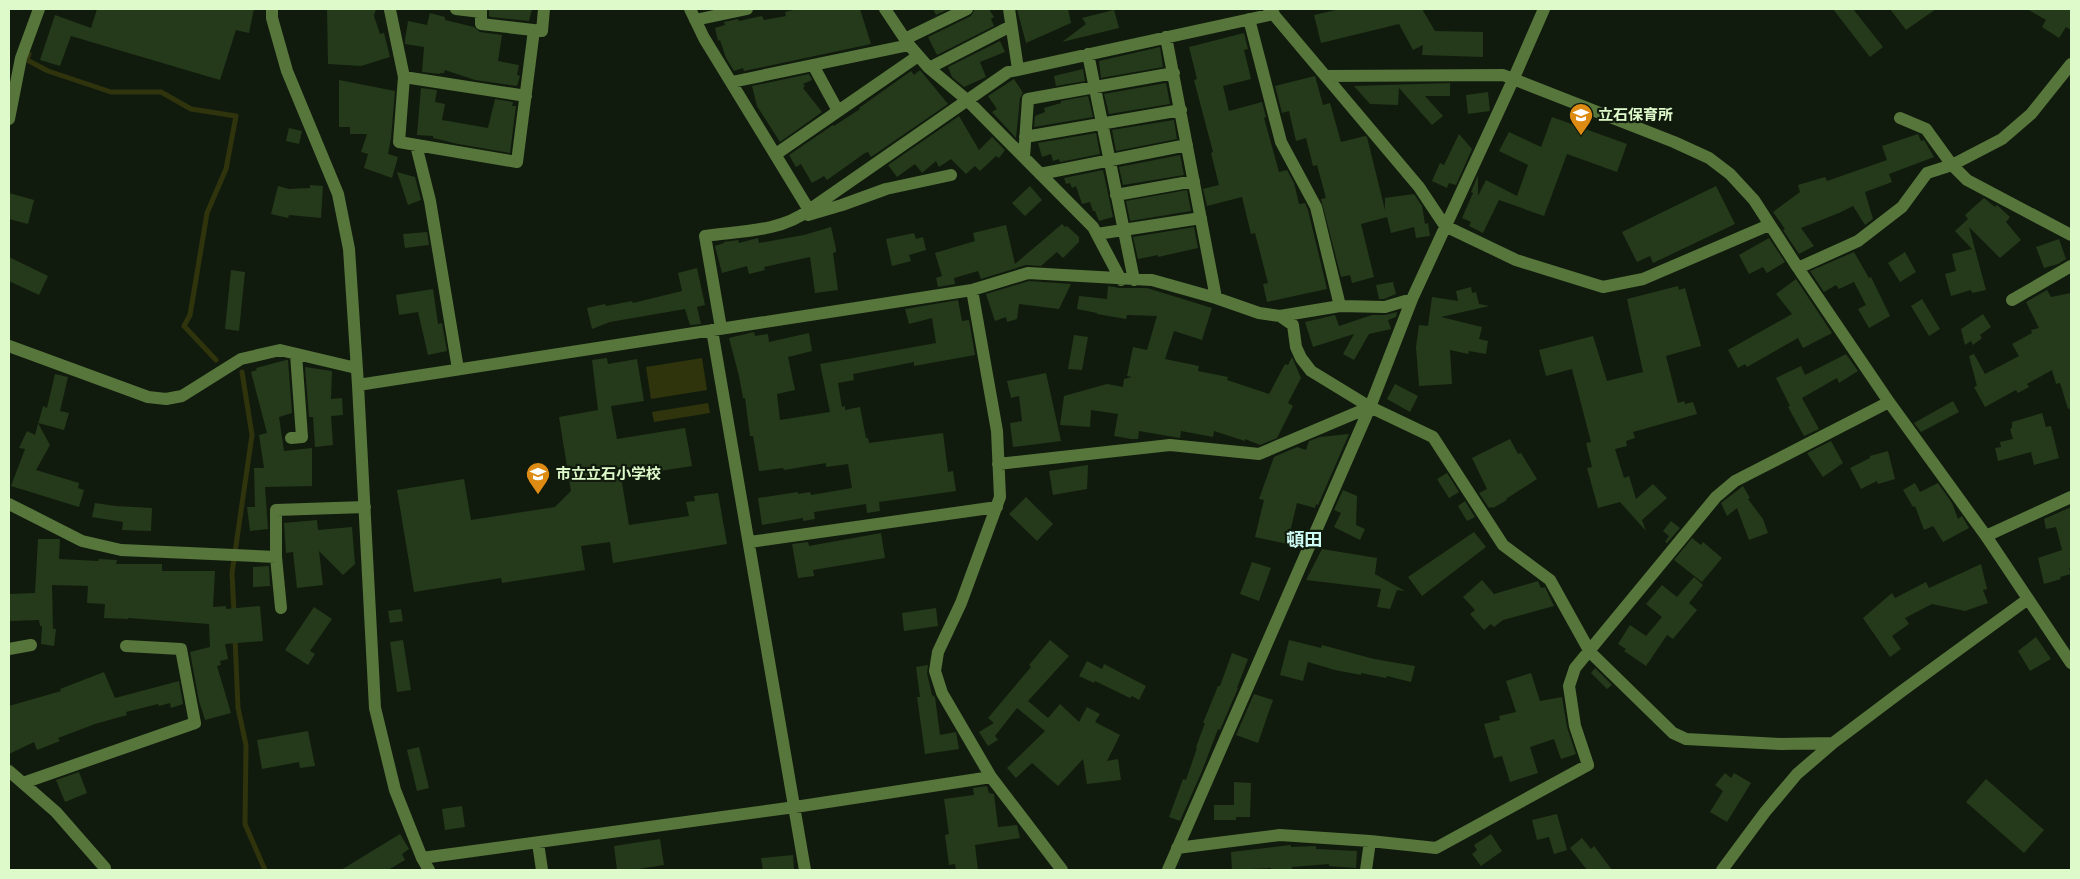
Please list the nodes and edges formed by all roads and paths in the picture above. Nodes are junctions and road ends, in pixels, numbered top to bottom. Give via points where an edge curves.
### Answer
1 (39, 9) edge
2 (272, 9) edge
3 (391, 9) edge
4 (456, 9) edge
5 (544, 9) edge
6 (747, 9) edge
7 (885, 9) edge
8 (967, 9) edge
9 (1009, 9) edge
10 (1544, 9) edge
11 (481, 10) edge
12 (1272, 12) edge
13 (693, 14) edge
14 (1249, 20) junction
15 (1011, 26) junction
16 (534, 30) junction
17 (1166, 37) junction
18 (907, 42) junction
19 (1088, 54) junction
20 (918, 56) junction
21 (2071, 64) edge
22 (813, 65) junction
23 (929, 68) junction
24 (1018, 69) junction
25 (1174, 73) junction
26 (1326, 76) junction
27 (404, 77) junction
28 (1513, 80) junction
29 (732, 82) junction
30 (1095, 87) junction
31 (526, 96) junction
32 (967, 100) junction
33 (1180, 110) junction
34 (838, 111) junction
35 (9, 118) edge
36 (1900, 118) dead end
37 (1102, 124) junction
38 (1026, 138) junction
39 (416, 145) junction
40 (1187, 145) junction
41 (776, 154) junction
42 (1024, 157) junction
43 (1109, 159) junction
44 (1952, 165) junction
45 (951, 174) dead end
46 (1040, 174) junction
47 (1194, 181) junction
48 (1116, 194) junction
49 (809, 210) junction
50 (798, 218) junction
51 (1201, 218) junction
52 (1769, 225) junction
53 (1445, 226) junction
54 (1124, 230) junction
55 (1097, 234) junction
56 (2071, 235) edge
57 (2071, 266) edge
58 (1798, 268) junction
59 (1127, 280) junction
60 (972, 290) junction
61 (1216, 298) junction
62 (1412, 300) junction
63 (2012, 300) dead end
64 (1340, 306) junction
65 (1280, 316) junction
66 (717, 329) junction
67 (9, 346) edge
68 (296, 354) junction
69 (356, 368) junction
70 (458, 369) junction
71 (358, 385) junction
72 (1889, 402) junction
73 (1370, 407) junction
74 (291, 438) dead end
75 (998, 464) junction
76 (2071, 497) edge
77 (9, 504) edge
78 (365, 507) junction
79 (997, 507) junction
80 (1986, 536) junction
81 (750, 542) junction
82 (276, 557) junction
83 (2028, 599) junction
84 (281, 608) dead end
85 (31, 646) dead end
86 (126, 646) dead end
87 (9, 649) edge
88 (1590, 652) junction
89 (2071, 663) edge
90 (1833, 743) junction
91 (9, 771) edge
92 (990, 777) junction
93 (23, 783) junction
94 (795, 807) junction
95 (1370, 841) junction
96 (538, 844) junction
97 (1177, 848) junction
98 (422, 858) junction
99 (104, 870) edge
100 (429, 870) edge
101 (542, 870) edge
102 (805, 870) edge
103 (1062, 870) edge
104 (1168, 870) edge
105 (1366, 870) edge
106 (1722, 870) edge

1 - 35 street via 21,58
2 - 69 street via 287,71 338,194 349,249
3 - 27 street
4 - 11 street
5 - 16 street via 542,31
6 - 13 street
7 - 18 street
8 - 18 street
9 - 15 street
10 - 28 street
11 - 16 street via 481,24
12 - 14 street
12 - 26 street
13 - 29 street
14 - 17 street
14 - 64 street via 1280,142 1316,207
15 - 23 street
15 - 24 street
16 - 31 street
17 - 19 street
17 - 25 street
18 - 20 street
18 - 22 street
19 - 24 street
19 - 30 street
20 - 23 street
20 - 34 street
21 - 44 street via 2031,114 2002,139
22 - 29 street
22 - 34 street
23 - 32 street
24 - 32 street via 1008,72
25 - 30 street
25 - 33 street
26 - 28 street via 1503,75
26 - 53 street via 1419,187
27 - 31 street
27 - 39 street via 399,142
28 - 52 street via 1709,158 1730,174 1754,200
28 - 53 street
29 - 41 street
30 - 37 street
30 - 38 street via 1028,99
31 - 39 street via 517,162
32 - 42 street
32 - 49 street
33 - 37 street
33 - 40 street
34 - 41 street
36 - 44 street via 1926,129
37 - 38 street
37 - 43 street
38 - 42 street
39 - 70 street via 430,201
40 - 43 street
40 - 47 street
41 - 49 street
42 - 46 street
43 - 46 street
43 - 48 street
44 - 56 street via 1967,180
44 - 58 street via 1927,173 1902,207 1858,241
45 - 50 street via 886,189
46 - 55 street via 1093,226
47 - 48 street
47 - 51 street
48 - 54 street
49 - 50 street
50 - 66 street via 770,227 705,236
51 - 54 street
51 - 61 street
52 - 53 street via 1643,279 1603,287 1516,260
52 - 58 street
53 - 62 street
54 - 55 street
54 - 59 street
55 - 59 street
57 - 63 street
58 - 72 street
59 - 60 street via 1028,273
59 - 61 street via 1152,280
60 - 66 street
60 - 75 street via 997,431
61 - 65 street via 1260,313
62 - 64 street via 1385,307
62 - 73 street
64 - 65 street
65 - 73 street via 1293,325 1296,347 1311,370
66 - 70 street
66 - 81 street
67 - 68 street via 148,397 166,399 182,396 241,359 280,350
68 - 69 street
68 - 74 street via 302,437
69 - 71 street
70 - 71 street
71 - 78 street
72 - 80 street
72 - 88 street via 1736,481 1716,497
73 - 75 street via 1259,454 1170,445
73 - 88 street via 1433,437 1503,545 1550,580
73 - 97 street
75 - 79 street via 1000,497
76 - 80 street
77 - 82 street via 82,541 121,550
78 - 82 street via 276,510
78 - 98 street via 375,708 395,790
79 - 81 street
79 - 92 street via 961,603 938,652 935,671 942,693
80 - 83 street
81 - 94 street
82 - 84 street
83 - 89 street
83 - 90 street
85 - 87 street
86 - 93 street via 181,649 195,723
88 - 90 street via 1673,733 1686,739
88 - 95 street via 1575,668 1569,686 1575,726 1588,766 1436,848
90 - 106 street via 1797,774
91 - 93 street
92 - 94 street
92 - 103 street
93 - 99 street via 56,812
94 - 96 street
94 - 102 street
95 - 97 street via 1280,835
95 - 105 street
96 - 98 street
96 - 101 street
97 - 104 street
98 - 100 street

